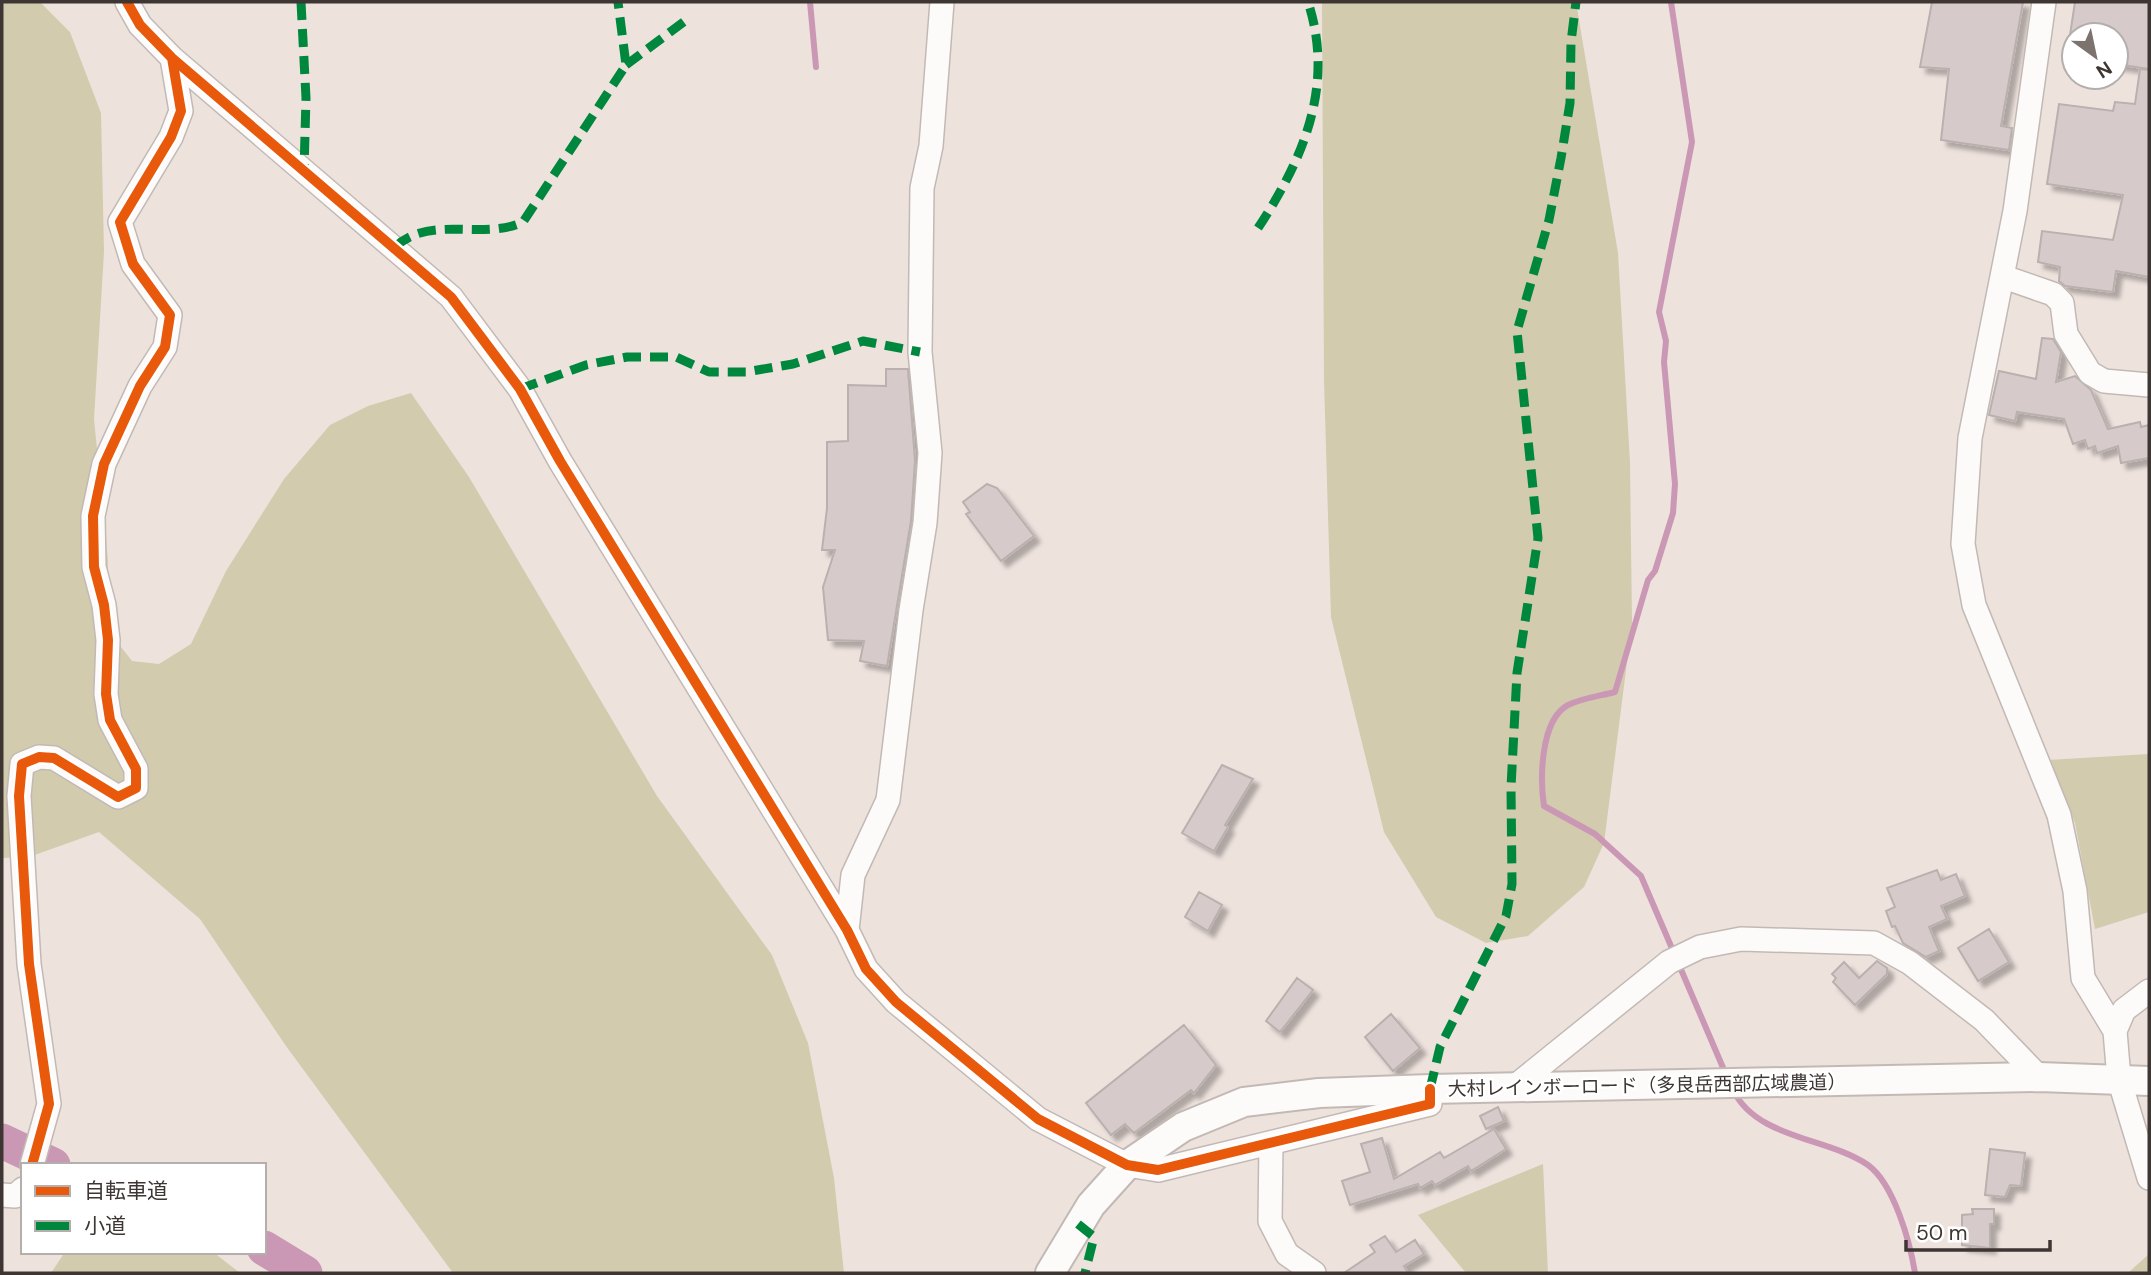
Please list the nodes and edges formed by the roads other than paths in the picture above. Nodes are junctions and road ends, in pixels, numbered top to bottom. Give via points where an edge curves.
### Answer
1 (127, 2) edge
2 (942, 2) edge
3 (2044, 2) edge
4 (172, 58) junction
5 (2004, 277) junction
6 (2149, 386) edge
7 (847, 930) junction
8 (2149, 991) edge
9 (2115, 1031) junction
10 (2039, 1077) junction
11 (2119, 1079) junction
12 (2149, 1081) edge
13 (1513, 1088) junction
14 (1430, 1089) junction
15 (1271, 1144) junction
16 (33, 1163) edge
17 (1127, 1165) junction
18 (2149, 1178) edge
19 (21, 1191) edge
20 (2, 1195) edge
21 (1050, 1273) edge
22 (1314, 1273) edge

1 - 4 street via 140,26
2 - 7 street via 931,146 922,188 920,352 930,453 925,523 888,800 853,875
3 - 5 street
4 - 7 street via 451,297 520,389
4 - 16 street via 181,111 171,137 120,222 133,264 170,315 165,347 140,386 104,464 93,516 94,567 108,640 110,720 136,769 136,788 118,797 54,758 39,757 22,764 19,796 29,964 49,1104
5 - 6 street via 2053,294 2062,303 2066,334 2090,373 2104,381
5 - 9 street via 1970,438 1963,544 1974,605 2059,815 2074,891 2083,978
7 - 17 street via 866,969 896,1002 1038,1119
8 - 9 street via 2124,1010
9 - 11 street
10 - 11 street, 大村レインボーロード（多良岳西部広域農道）
10 - 13 street, 大村レインボーロード（多良岳西部広域農道）
10 - 13 street via 1984,1020 1910,963 1874,943 1741,939 1700,947 1669,962
11 - 12 street, 大村レインボーロード（多良岳西部広域農道）
11 - 18 street
13 - 14 street, 大村レインボーロード（多良岳西部広域農道）
14 - 15 street via 1430,1104
14 - 17 street, 大村レインボーロード（多良岳西部広域農道） via 1319,1093 1244,1102 1184,1127
15 - 17 street via 1158,1170
15 - 22 street via 1270,1221 1287,1254
17 - 21 street, 大村レインボーロード（多良岳西部広域農道） via 1091,1205
19 - 20 street via 15,1196

